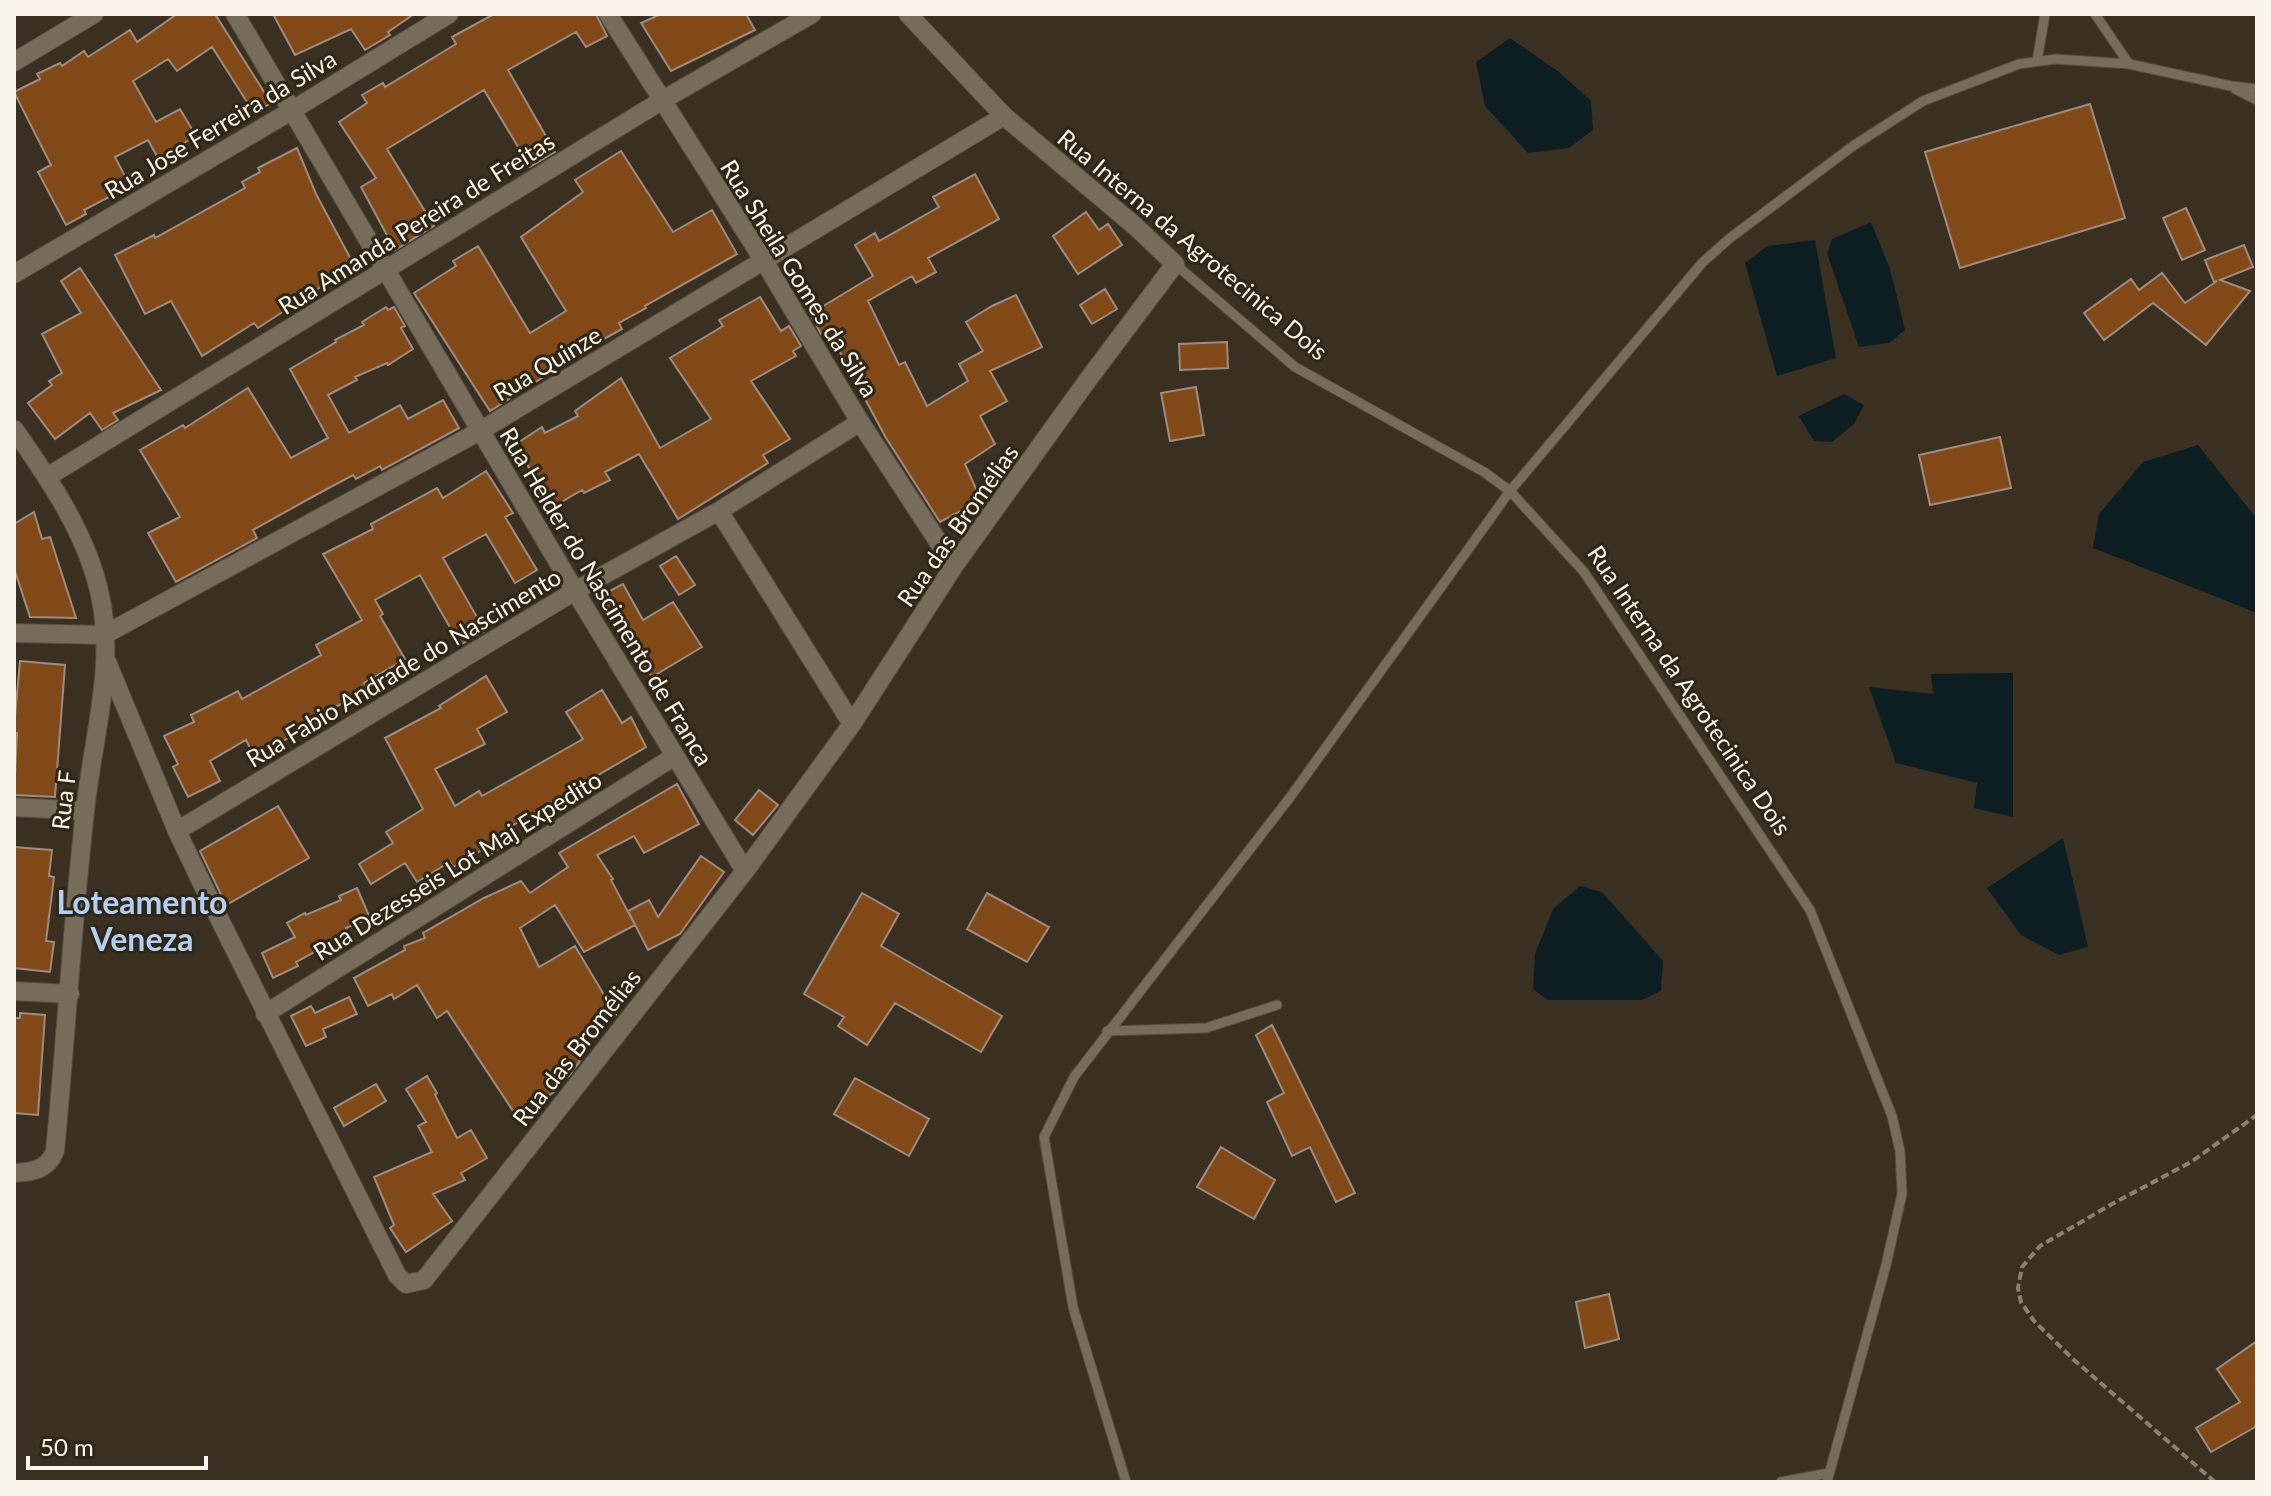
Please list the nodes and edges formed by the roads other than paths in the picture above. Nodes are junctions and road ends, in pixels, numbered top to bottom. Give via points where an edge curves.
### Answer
1 (94, 14) edge
2 (235, 14) edge
3 (449, 14) edge
4 (608, 14) edge
5 (812, 14) edge
6 (908, 14) edge
7 (2045, 14) edge
8 (2095, 14) edge
9 (2037, 61) junction
10 (14, 62) edge
11 (2129, 64) junction
12 (2231, 86) junction
13 (2257, 89) edge
14 (2257, 100) edge
15 (661, 101) junction
16 (291, 111) junction
17 (1004, 116) junction
18 (764, 261) junction
19 (1175, 264) junction
20 (386, 271) junction
21 (14, 274) edge
22 (860, 422) junction
23 (14, 429) edge
24 (480, 431) junction
25 (21, 452) edge
26 (47, 477) junction
27 (1510, 491) junction
28 (719, 511) junction
29 (954, 566) junction
30 (575, 591) junction
31 (14, 633) edge
32 (104, 635) junction
33 (107, 662) junction
34 (852, 724) junction
35 (675, 756) junction
36 (14, 807) edge
37 (85, 811) junction
38 (177, 831) junction
39 (745, 871) junction
40 (14, 991) edge
41 (70, 994) junction
42 (1277, 1005) dead end
43 (265, 1014) junction
44 (1107, 1031) junction
45 (15, 1173) edge
46 (1828, 1478) edge
47 (1126, 1482) edge
48 (1781, 1482) edge

1 - 10 street
2 - 16 street, Rua Helder do Nascimento de Franca
3 - 16 street, Rua Jose Ferreira da Silva
4 - 15 street, Rua Sheila Gomes da Silva
5 - 15 street, Rua Amanda Pereira de Freitas
6 - 17 street, Rua Interna da Agrotecinica Dois
7 - 9 lane
8 - 11 lane
9 - 11 lane
9 - 27 lane via 1923,101 1730,238 1702,263
11 - 12 lane
12 - 13 lane
12 - 14 lane
15 - 18 street, Rua Sheila Gomes da Silva
15 - 20 street, Rua Amanda Pereira de Freitas
16 - 20 street, Rua Helder do Nascimento de Franca
16 - 21 street, Rua Jose Ferreira da Silva
17 - 18 street, Rua Quinze
17 - 19 street, Rua Interna da Agrotecinica Dois
18 - 22 street, Rua Sheila Gomes da Silva
18 - 24 street, Rua Quinze
19 - 27 lane, Rua Interna da Agrotecinica Dois via 1295,367
19 - 29 street, Rua das Bromélias
20 - 24 street, Rua Helder do Nascimento de Franca
20 - 26 street, Rua Amanda Pereira de Freitas
22 - 28 street, Rua Fabio Andrade do Nascimento
22 - 29 street, Rua Sheila Gomes da Silva
23 - 25 street, Rua F
24 - 30 street, Rua Helder do Nascimento de Franca
24 - 32 street, Rua Quinze
25 - 26 street, Rua F
26 - 32 street, Rua F via 94,574
27 - 44 lane via 1291,796
27 - 46 lane, Rua Interna da Agrotecinica Dois via 1584,572 1810,910 1892,1116 1902,1194
28 - 30 street, Rua Fabio Andrade do Nascimento
28 - 34 street
29 - 34 street, Rua das Bromélias
30 - 35 street, Rua Helder do Nascimento de Franca
30 - 38 street, Rua Fabio Andrade do Nascimento
31 - 32 street
32 - 33 street, Rua F
33 - 37 street, Rua F
33 - 38 street, Rua das Bromélias
34 - 39 street, Rua das Bromélias
35 - 39 street, Rua Helder do Nascimento de Franca
35 - 43 street, Rua Dezesseis Lot Maj Expedito
36 - 37 street
37 - 41 street, Rua F
38 - 43 street, Rua das Bromélias
39 - 43 street, Rua das Bromélias via 424,1280 413,1284 397,1275
40 - 41 street
41 - 45 street, Rua F via 55,1151 44,1167
42 - 44 lane via 1206,1028
44 - 47 lane via 1074,1077 1044,1137 1073,1307
46 - 48 lane

